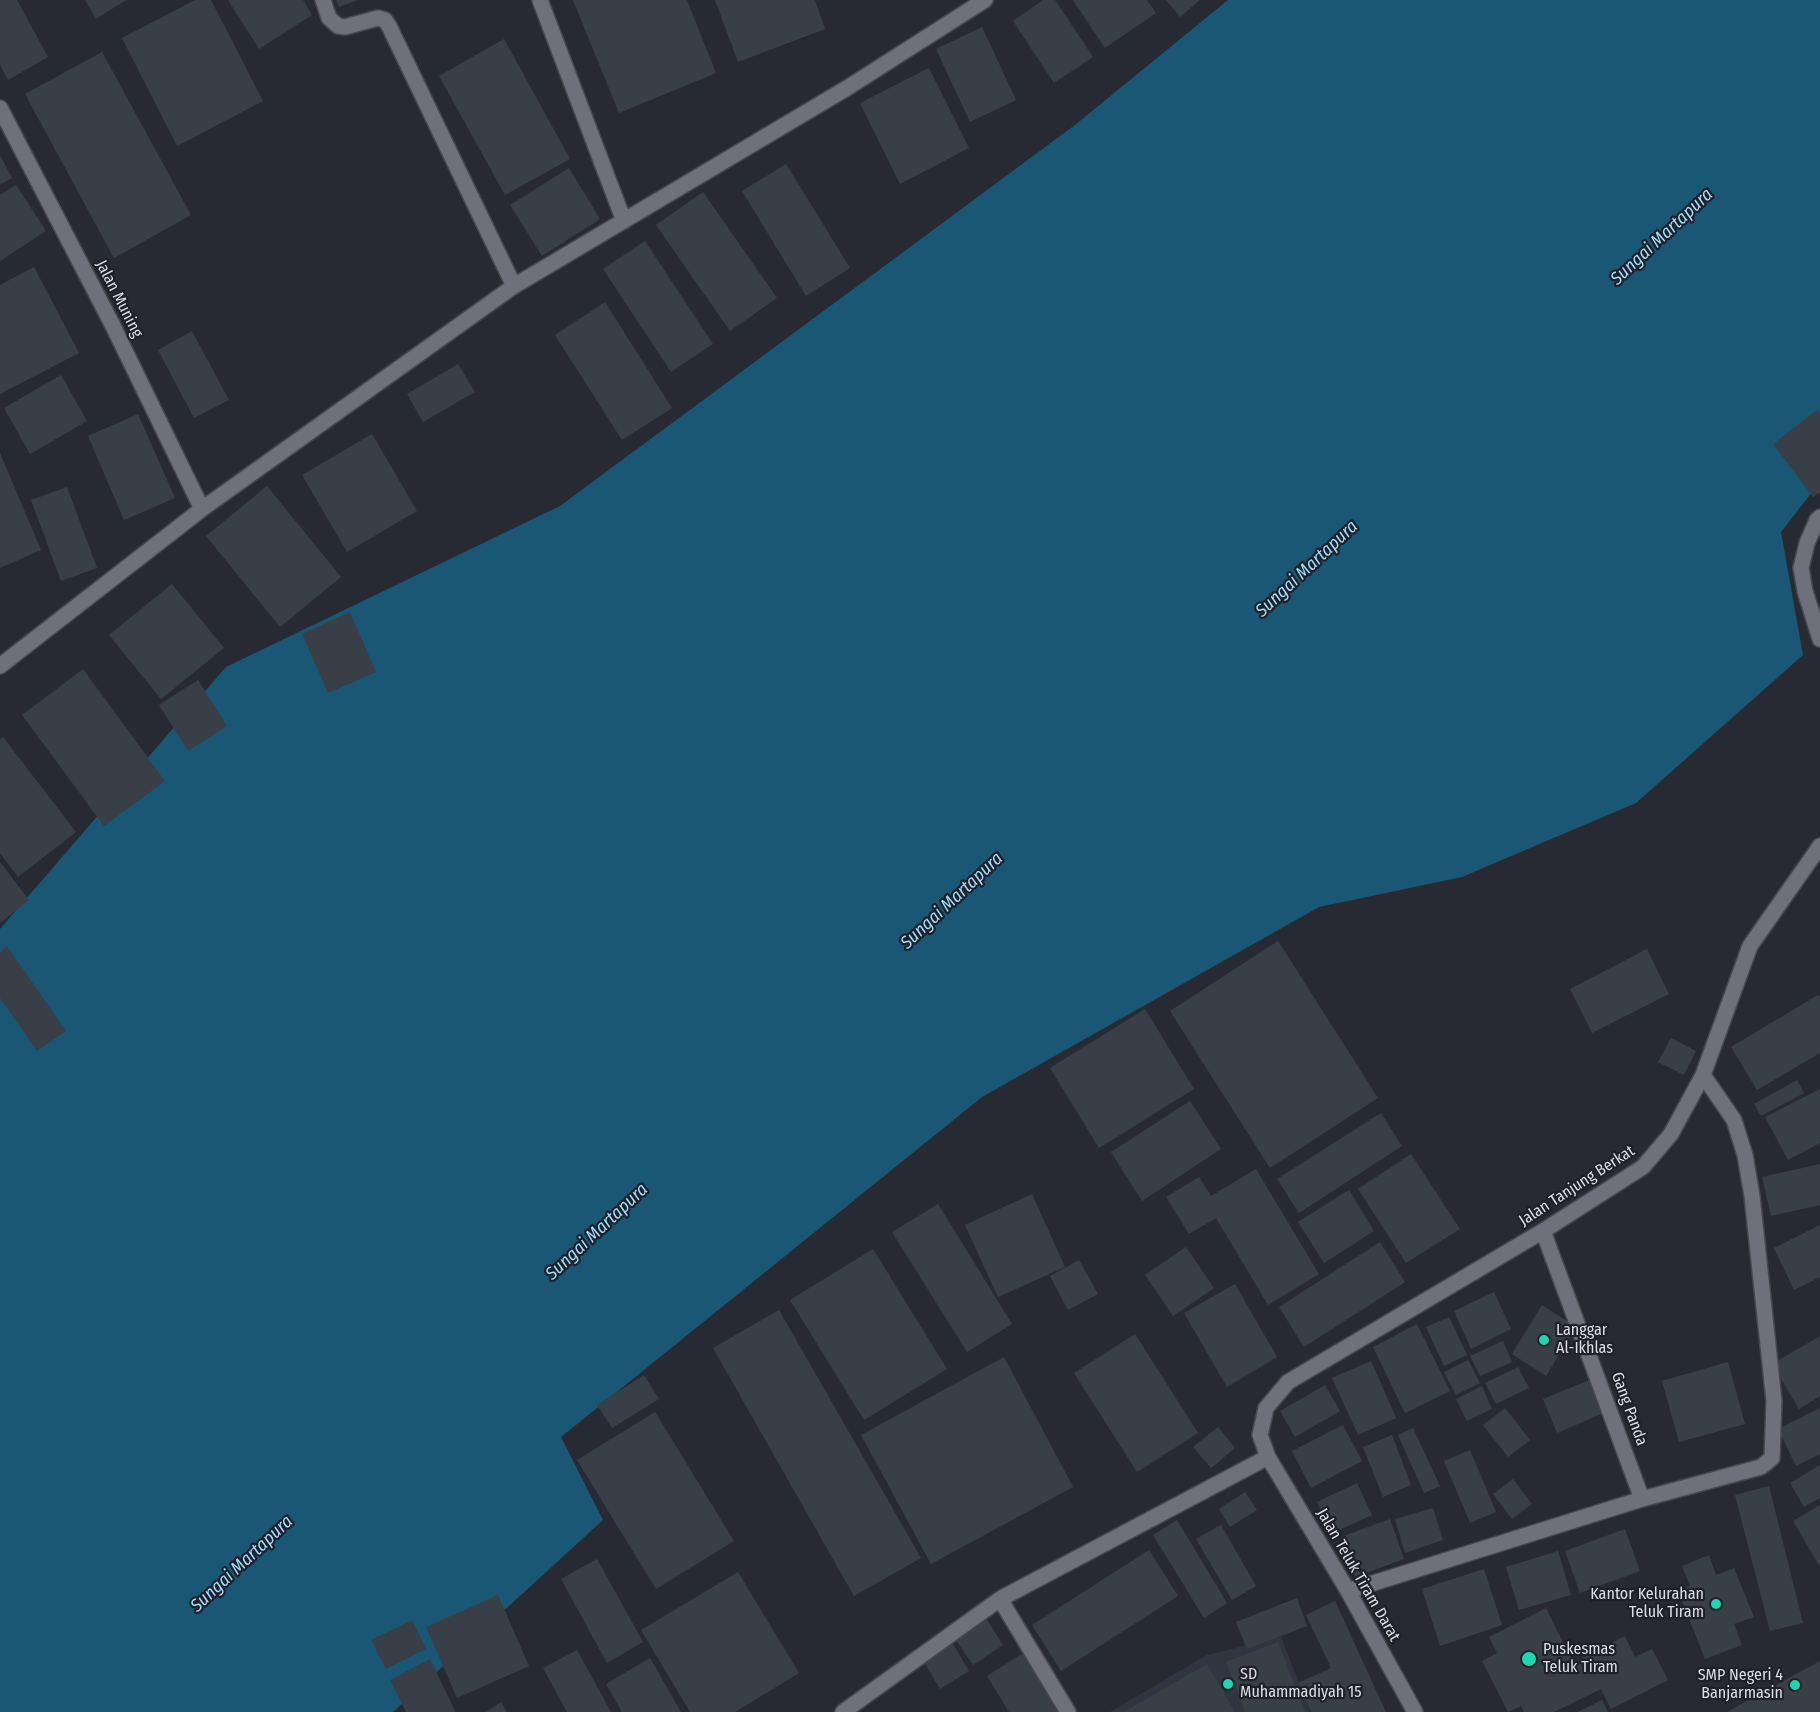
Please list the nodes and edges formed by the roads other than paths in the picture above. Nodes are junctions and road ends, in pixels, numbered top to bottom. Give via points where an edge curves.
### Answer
1 (323, 0) edge
2 (540, 0) edge
3 (985, 0) edge
4 (0, 108) edge
5 (624, 221) junction
6 (514, 286) junction
7 (202, 509) junction
8 (1820, 517) edge
9 (1820, 639) edge
10 (0, 666) edge
11 (1820, 846) edge
12 (1703, 1075) junction
13 (1543, 1231) junction
14 (1268, 1457) junction
15 (1642, 1499) junction
16 (1348, 1591) junction
17 (1000, 1599) junction
18 (843, 1712) edge
19 (1068, 1712) edge
20 (1415, 1712) edge

1 - 6 street via 329,18 338,26 385,20
2 - 5 street
3 - 5 street via 847,88
4 - 7 street, Jalan Muning
5 - 6 street
6 - 7 street
7 - 10 street
8 - 9 street via 1802,568
11 - 12 street, Jalan Tanjung Berkat via 1750,946
12 - 13 street, Jalan Tanjung Berkat via 1671,1134 1643,1167
12 - 15 street via 1734,1120 1745,1155 1774,1401 1772,1458 1761,1467
13 - 14 street, Jalan Tanjung Berkat via 1288,1382 1266,1408 1260,1435
13 - 15 street, Gang Panda
14 - 16 street, Jalan Teluk Tiram Darat
14 - 17 street
15 - 16 street
16 - 20 street, Jalan Teluk Tiram Darat
17 - 18 street
17 - 19 street

